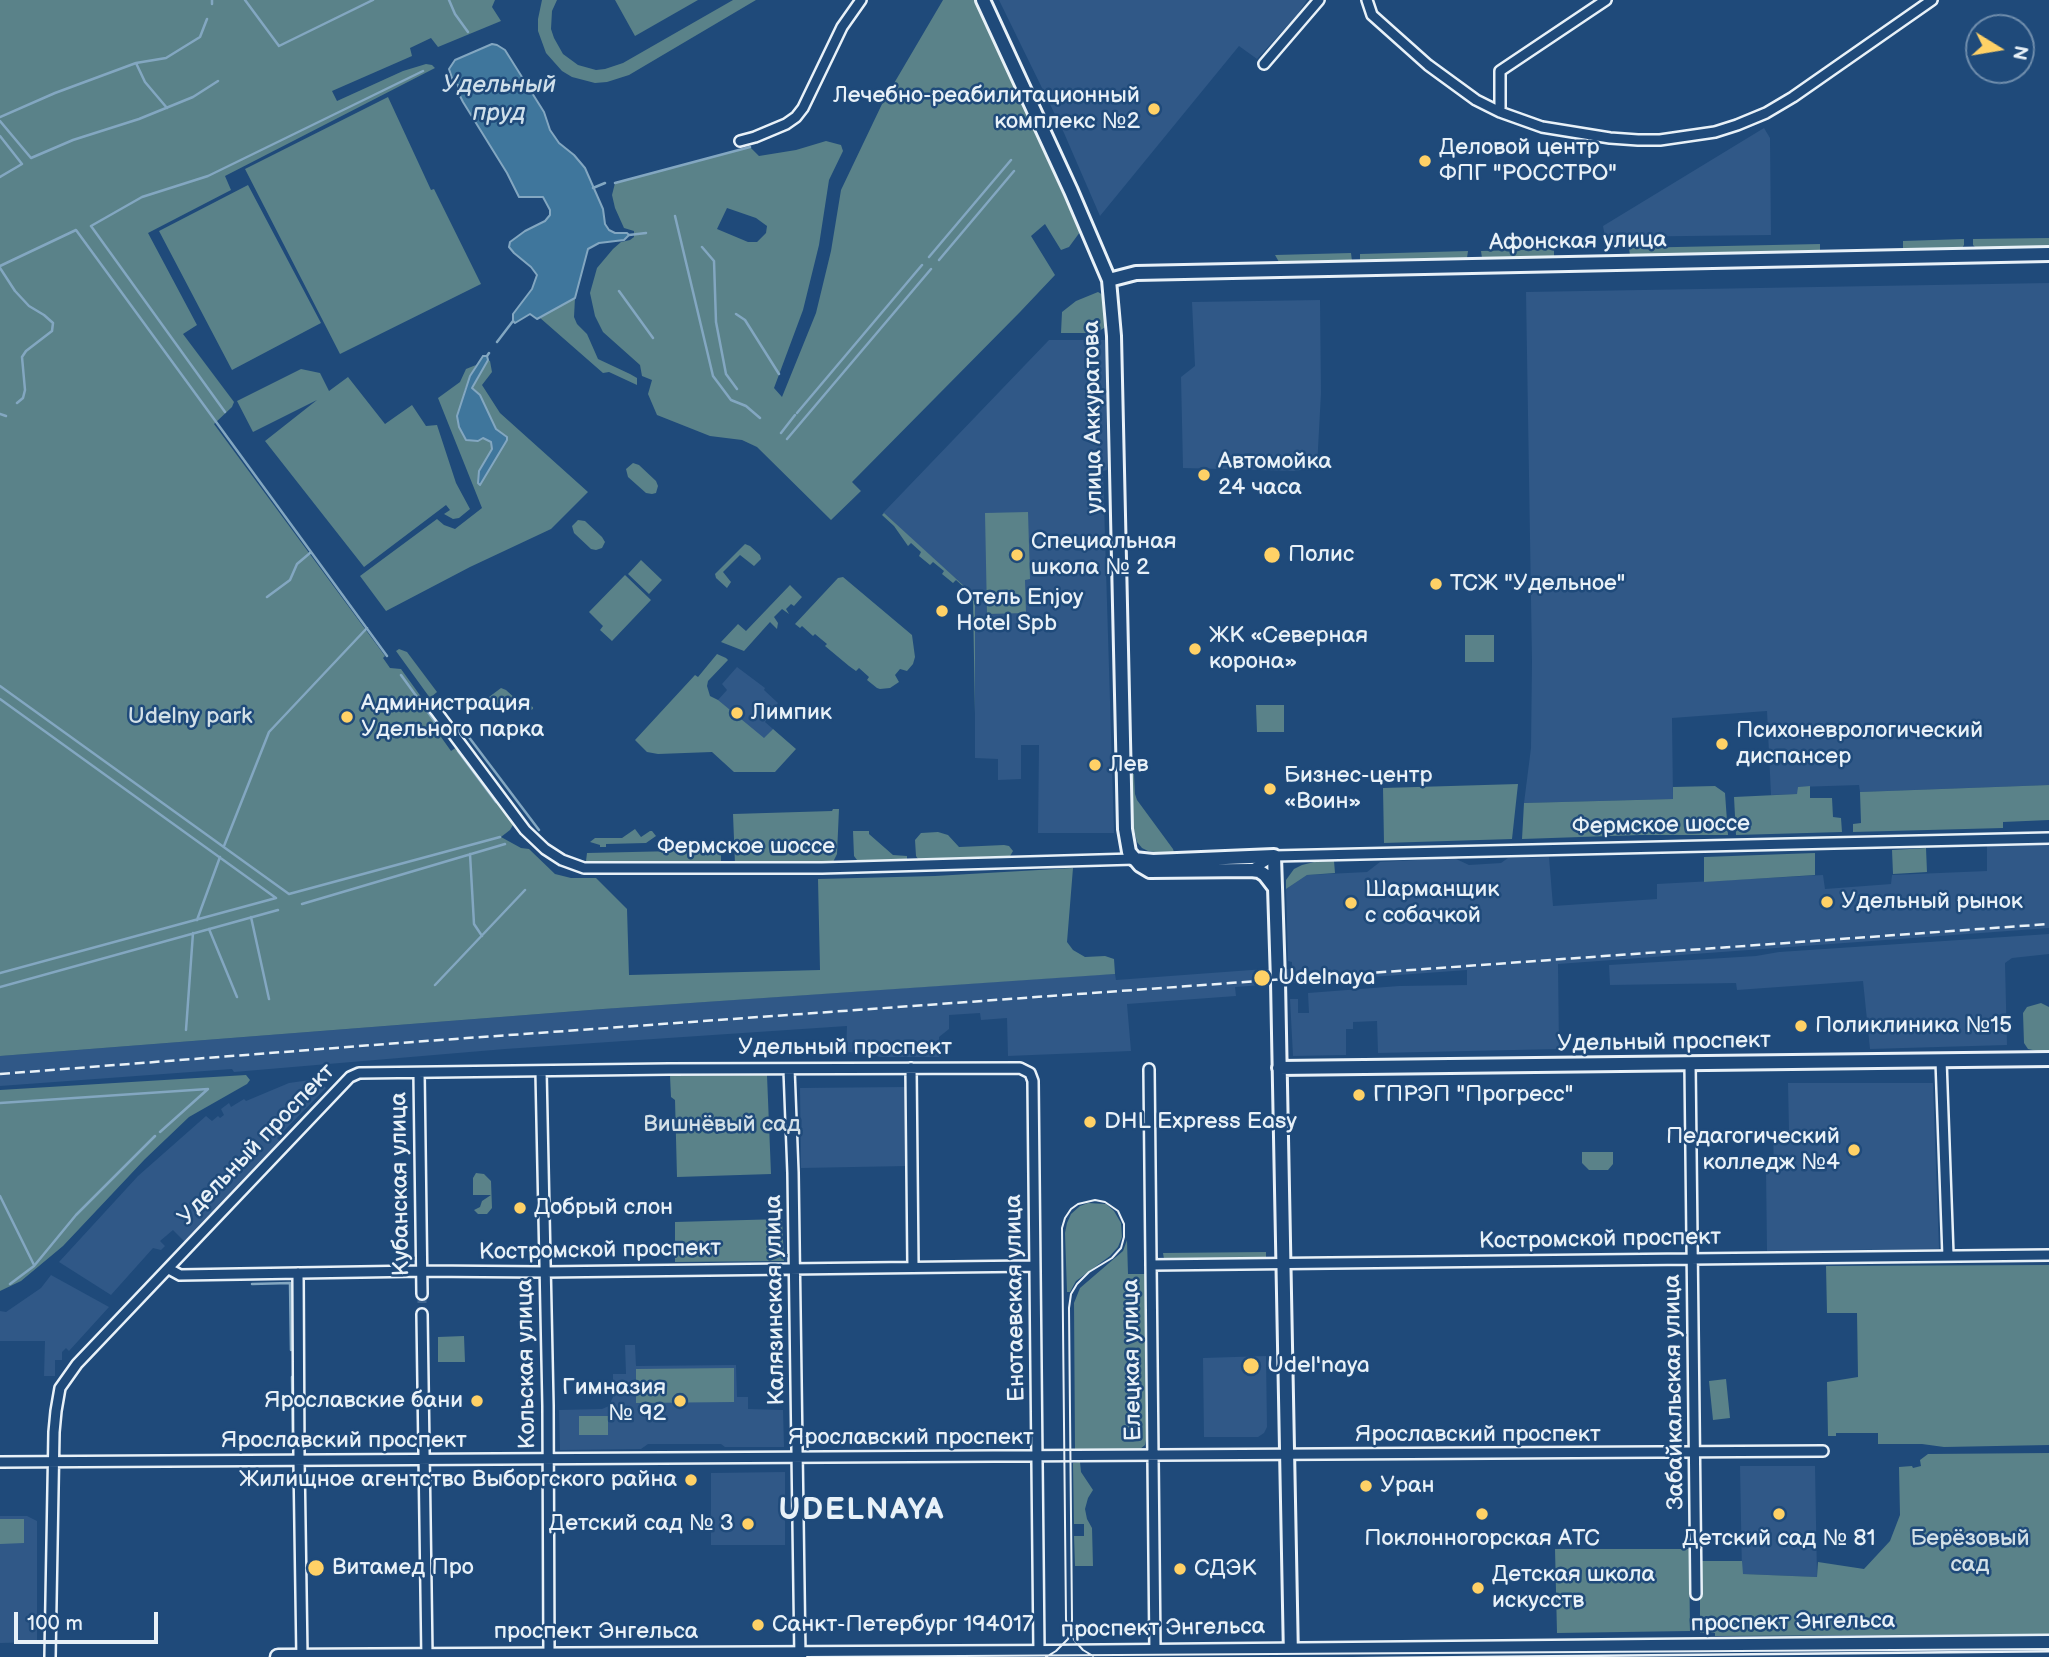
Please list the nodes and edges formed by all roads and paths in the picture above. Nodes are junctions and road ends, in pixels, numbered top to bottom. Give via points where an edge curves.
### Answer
1 (861, 0) edge
2 (983, 0) edge
3 (1319, 0) edge
4 (1367, 0) edge
5 (1606, 0) edge
6 (1932, 0) edge
7 (1264, 64) dead end
8 (1500, 112) junction
9 (740, 141) dead end
10 (2049, 254) edge
11 (1109, 280) junction
12 (433, 707) dead end
13 (2049, 838) edge
14 (1274, 856) junction
15 (1134, 859) junction
16 (1251, 870) junction
17 (1275, 888) junction
18 (2049, 1059) edge
19 (1941, 1060) junction
20 (1690, 1063) junction
21 (1279, 1068) junction
22 (789, 1069) junction
23 (911, 1069) junction
24 (1149, 1069) dead end
25 (541, 1070) junction
26 (1027, 1070) joint
27 (419, 1073) junction
28 (2049, 1255) edge
29 (1948, 1256) junction
30 (1692, 1258) junction
31 (1283, 1264) junction
32 (1151, 1265) junction
33 (1034, 1266) junction
34 (913, 1267) junction
35 (169, 1269) junction
36 (794, 1269) junction
37 (421, 1271) junction
38 (545, 1272) junction
39 (298, 1273) junction
40 (422, 1294) tunnel mouth
41 (422, 1314) tunnel mouth
42 (1823, 1451) dead end
43 (1694, 1452) junction
44 (1286, 1455) junction
45 (1037, 1456) junction
46 (1153, 1456) junction
47 (798, 1458) junction
48 (547, 1459) junction
49 (299, 1460) junction
50 (424, 1460) junction
51 (0, 1462) edge
52 (54, 1462) junction
53 (1696, 1594) dead end
54 (2049, 1643) edge
55 (1155, 1651) junction
56 (1674, 1652) edge
57 (1039, 1653) junction
58 (1291, 1654) edge
59 (549, 1656) edge
60 (800, 1656) edge
61 (50, 1657) edge
62 (278, 1657) edge
63 (302, 1657) edge
64 (360, 1657) edge
65 (427, 1657) edge

1 - 9 street via 796,117
2 - 11 street, улица Аккуратова
3 - 7 street
4 - 8 street via 1372,15 1428,65
5 - 8 street via 1500,71
6 - 8 street via 1793,97 1766,113 1715,132 1660,140 1610,138 1542,127
10 - 11 street, Афонская улица via 1136,273
11 - 15 street, улица Аккуратова via 1125,829
12 - 15 street, Фермское шоссе via 525,830 562,860 584,868 822,869
13 - 14 street, Фермское шоссе
14 - 15 street, Фермское шоссе
14 - 16 street
14 - 17 street
15 - 16 street, Фермское шоссе via 1150,871
16 - 17 street via 1259,871
17 - 21 street
18 - 19 street, Удельный проспект
19 - 20 street, Удельный проспект
19 - 29 street
20 - 21 street, Удельный проспект
20 - 30 street, Забайкальская улица
21 - 31 street
22 - 23 street, Удельный проспект
22 - 25 street, Удельный проспект
22 - 36 street, Калязинская улица
23 - 26 street, Удельный проспект
23 - 34 street
24 - 32 street, Елецкая улица
25 - 27 street, Удельный проспект
25 - 38 street, Кольская улица
26 - 33 street, Енотаевская улица via 1033,1081
27 - 35 street, Удельный проспект via 352,1075
27 - 37 street, Кубанская улица
28 - 29 street, Костромской проспект
29 - 30 street, Костромской проспект
30 - 31 street, Костромской проспект
30 - 43 street, Забайкальская улица
31 - 32 street, Костромской проспект
31 - 44 street
32 - 46 street, Елецкая улица
33 - 34 street, Костромской проспект
33 - 45 street, Енотаевская улица
34 - 36 street, Костромской проспект
35 - 39 street, Костромской проспект via 180,1275
35 - 52 street, Удельный проспект via 64,1380 55,1411
36 - 38 street, Костромской проспект
36 - 47 street, Калязинская улица
37 - 38 street, Костромской проспект
37 - 39 street, Костромской проспект
37 - 40 street, Кубанская улица
38 - 48 street, Кольская улица
39 - 49 street
41 - 50 street
42 - 43 street, Ярославский проспект
43 - 44 street, Ярославский проспект
43 - 53 street, Забайкальская улица
44 - 46 street, Ярославский проспект
44 - 58 street
45 - 46 street, Ярославский проспект
45 - 47 street, Ярославский проспект
45 - 57 street, Енотаевская улица
46 - 55 street, Елецкая улица
47 - 48 street, Ярославский проспект
47 - 60 street, Калязинская улица
48 - 50 street, Ярославский проспект
48 - 59 street, Кольская улица
49 - 50 street, Ярославский проспект
49 - 52 street, Ярославский проспект
49 - 63 street
50 - 65 street
51 - 52 street, Ярославский проспект
52 - 61 street, Удельный проспект
54 - 56 main road, проспект Энгельса
55 - 57 main road, проспект Энгельса
55 - 58 main road, проспект Энгельса
56 - 58 main road, проспект Энгельса
57 - 60 main road, проспект Энгельса
59 - 60 main road, проспект Энгельса
59 - 65 main road, проспект Энгельса
62 - 63 main road, проспект Энгельса
63 - 64 main road, проспект Энгельса
64 - 65 main road, проспект Энгельса

